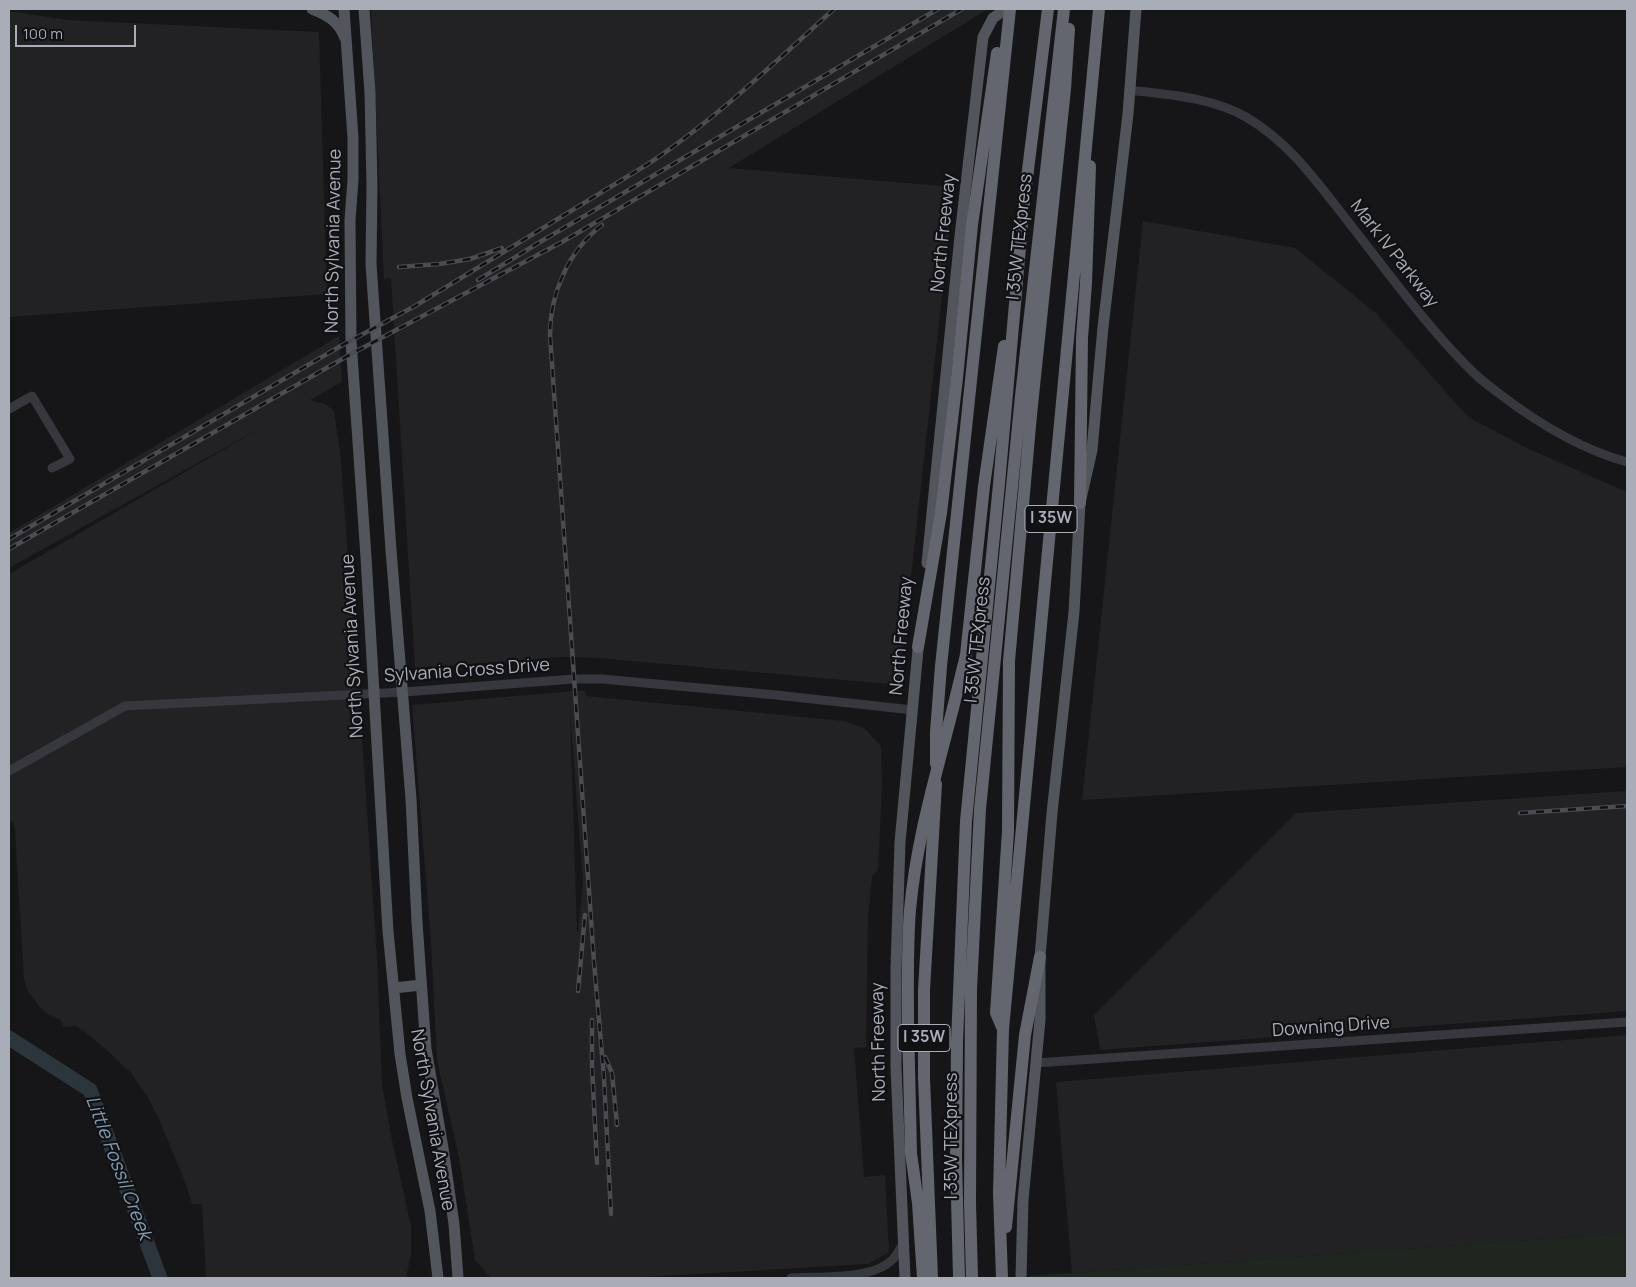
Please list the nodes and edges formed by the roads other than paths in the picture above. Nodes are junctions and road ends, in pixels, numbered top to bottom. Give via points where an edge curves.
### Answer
1 (312, 9) edge
2 (344, 9) edge
3 (364, 9) edge
4 (1008, 9) edge
5 (1064, 9) edge
6 (1070, 9) edge
7 (1099, 9) edge
8 (1136, 9) edge
9 (1048, 10) edge
10 (347, 42) junction
11 (1002, 45) junction
12 (1129, 90) junction
13 (1087, 133) junction
14 (1024, 202) junction
15 (372, 216) junction
16 (350, 220) junction
17 (9, 409) edge
18 (1627, 462) edge
19 (52, 468) dead end
20 (1080, 503) junction
21 (918, 647) junction
22 (404, 692) junction
23 (374, 694) junction
24 (913, 710) junction
25 (9, 771) edge
26 (1040, 958) junction
27 (421, 985) junction
28 (394, 988) junction
29 (1627, 1022) edge
30 (1004, 1029) junction
31 (1036, 1063) junction
32 (1001, 1243) junction
33 (902, 1246) junction
34 (436, 1254) junction
35 (456, 1262) junction
36 (821, 1277) edge
37 (431, 1278) edge
38 (438, 1278) edge
39 (458, 1278) edge
40 (466, 1278) edge
41 (791, 1278) edge
42 (905, 1278) edge
43 (923, 1278) edge
44 (932, 1278) edge
45 (958, 1278) edge
46 (972, 1278) edge
47 (1002, 1278) edge
48 (1022, 1278) edge

1 - 10 main road via 330,17 341,28
2 - 10 main road, North Sylvania Avenue
3 - 15 main road, North Sylvania Avenue via 370,93
4 - 11 highway via 1002,24
4 - 21 main road, North Freeway via 993,18 983,37
5 - 46 highway, I 35W TEXpress via 980,809 971,989
6 - 30 highway via 1066,89 1009,661 1008,831 996,1013
7 - 13 highway, I 35W
8 - 12 main road
9 - 14 highway, I 35W TEXpress
10 - 16 main road, North Sylvania Avenue via 354,180
11 - 21 highway via 972,225 942,513
11 - 44 highway, I 35W via 936,732 936,799 924,990
12 - 18 street, Mark IV Parkway via 1210,102 1265,129 1310,174 1435,332 1478,377 1566,438
12 - 20 main road via 1092,450
13 - 20 highway via 1090,175 1082,338
13 - 30 highway, I 35W
14 - 43 highway, bridge via 984,486 966,655 922,828 910,909 911,1153
14 - 45 highway, I 35W TEXpress via 965,839 957,1042
15 - 16 main road
15 - 22 main road, North Sylvania Avenue via 371,264
16 - 23 main road, North Sylvania Avenue via 351,341
17 - 19 street via 32,396 70,459
20 - 26 main road via 1074,612
21 - 24 main road, North Freeway
22 - 23 street, Sylvania Cross Drive
22 - 24 street, Sylvania Cross Drive via 602,679
22 - 27 main road, North Sylvania Avenue
23 - 25 street, Sylvania Cross Drive via 125,706
23 - 28 main road, North Sylvania Avenue
24 - 33 main road, North Freeway via 900,842 896,968
26 - 31 main road
26 - 32 highway via 1025,1035 1007,1225
27 - 28 main road
27 - 35 main road, North Sylvania Avenue via 426,1049 454,1224
28 - 34 main road, North Sylvania Avenue via 400,1054
29 - 31 street, Downing Drive
30 - 32 highway, I 35W via 999,1192
31 - 48 main road via 1023,1200
32 - 47 highway, I 35W
33 - 36 street via 893,1259 867,1273
33 - 42 main road, North Freeway
34 - 37 main road
34 - 38 main road, North Sylvania Avenue
35 - 39 main road, North Sylvania Avenue
35 - 40 main road
36 - 41 street

